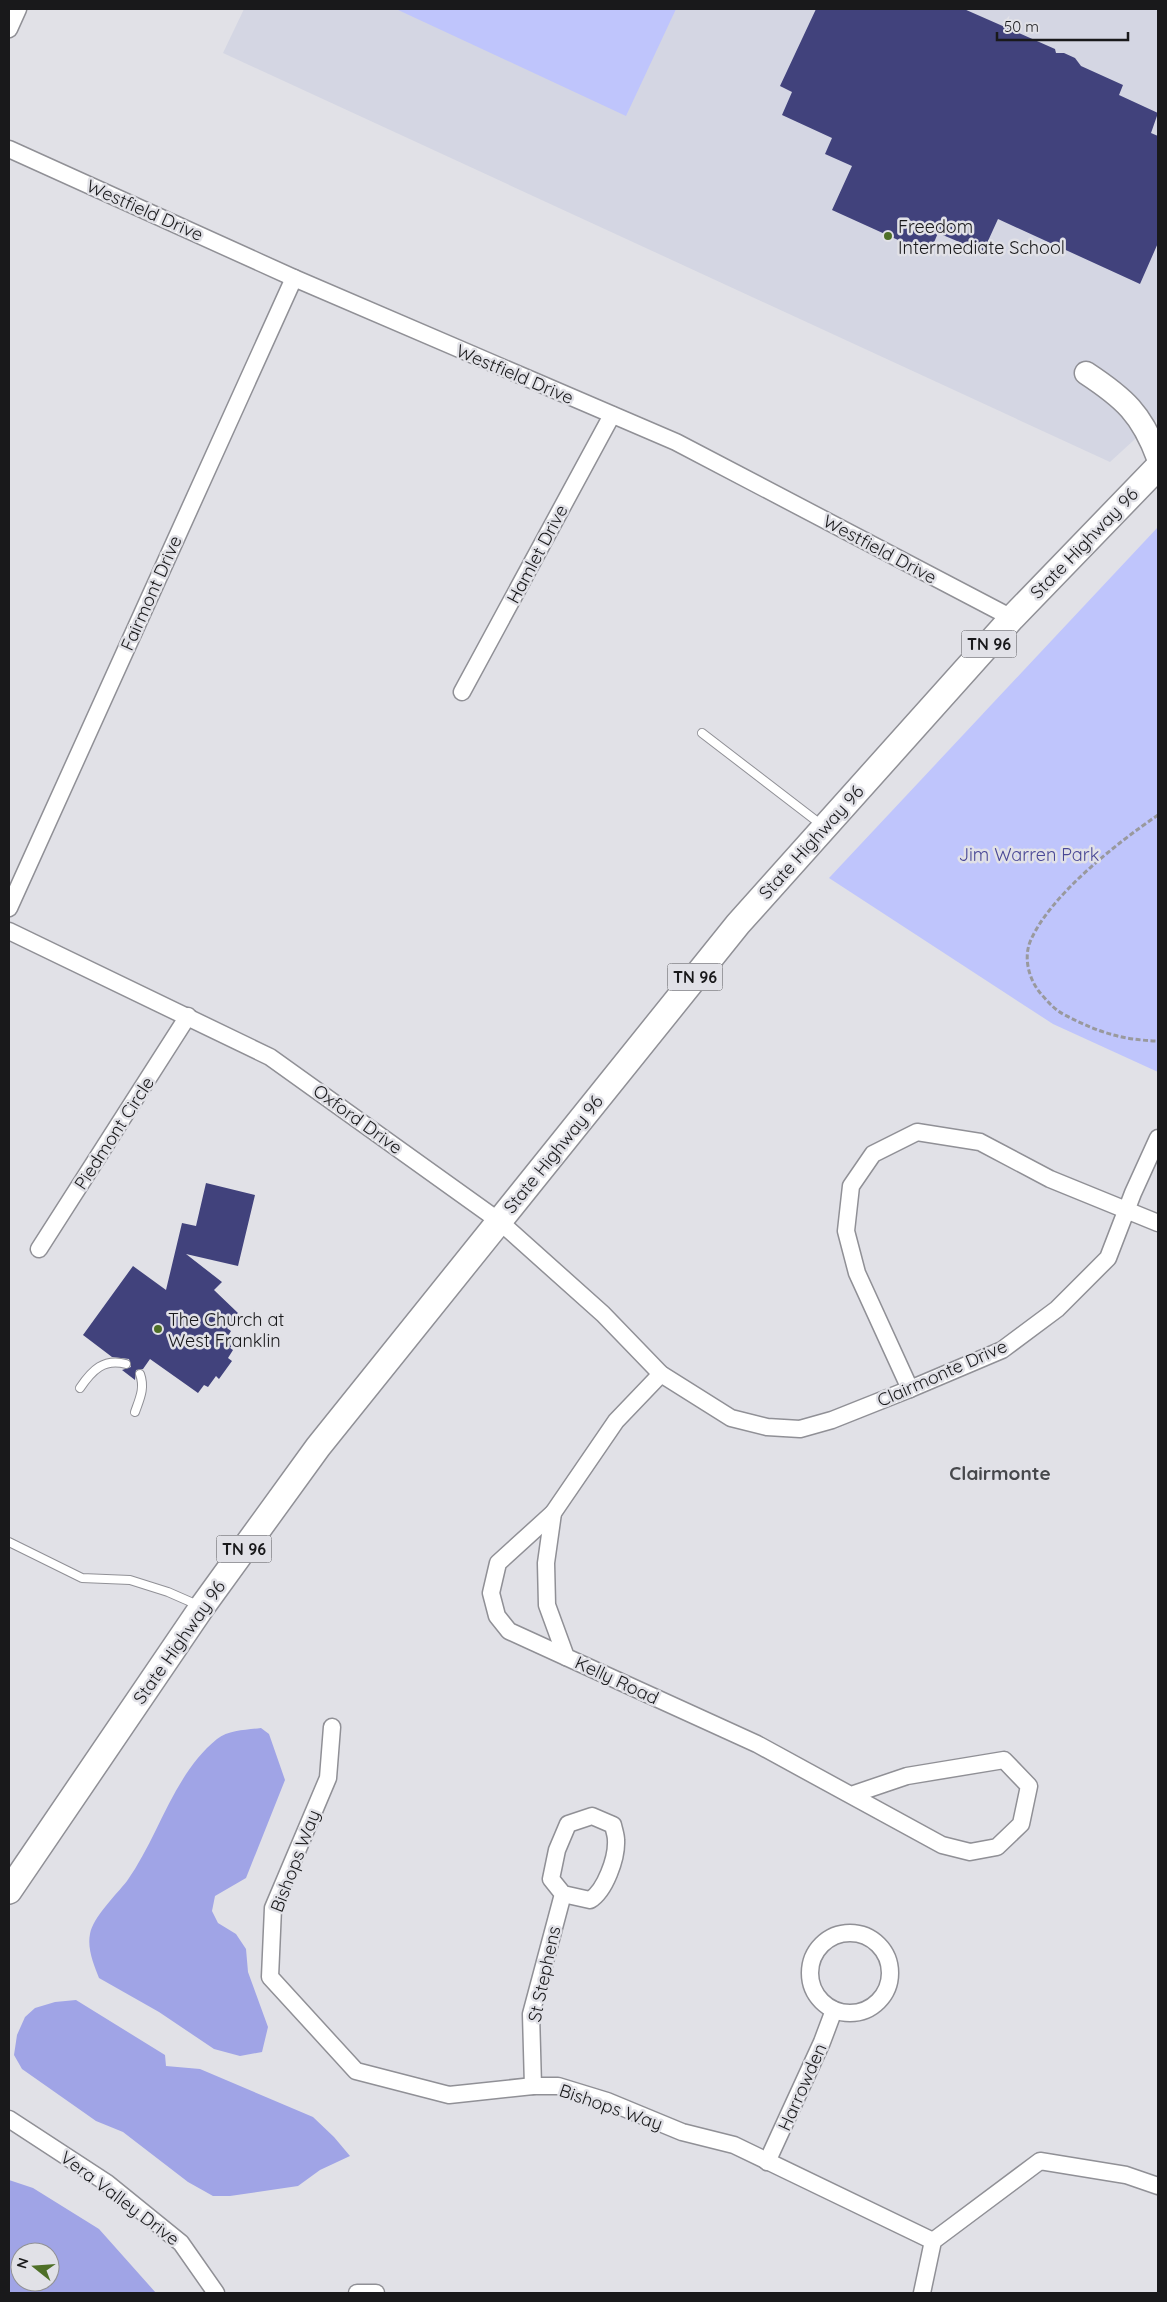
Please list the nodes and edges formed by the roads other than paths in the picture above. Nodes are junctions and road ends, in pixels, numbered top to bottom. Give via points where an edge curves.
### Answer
1 (18, 9) edge
2 (9, 29) edge
3 (9, 149) edge
4 (294, 278) junction
5 (1086, 373) dead end
6 (612, 415) junction
7 (1158, 458) edge
8 (1158, 467) edge
9 (1012, 618) junction
10 (462, 692) dead end
11 (702, 733) dead end
12 (825, 827) junction
13 (9, 908) edge
14 (9, 931) edge
15 (188, 1016) junction
16 (1158, 1138) edge
17 (1127, 1209) junction
18 (499, 1221) junction
19 (1158, 1223) edge
20 (40, 1249) dead end
21 (126, 1364) dead end
22 (140, 1374) dead end
23 (662, 1374) junction
24 (80, 1388) dead end
25 (910, 1388) junction
26 (136, 1412) dead end
27 (553, 1513) junction
28 (9, 1542) edge
29 (202, 1607) junction
30 (566, 1657) junction
31 (332, 1727) dead end
32 (851, 1795) junction
33 (9, 1891) edge
34 (562, 1894) junction
35 (834, 2010) junction
36 (533, 2086) junction
37 (9, 2119) edge
38 (767, 2162) junction
39 (1158, 2186) edge
40 (933, 2241) junction
41 (216, 2293) edge
42 (357, 2293) edge
43 (376, 2293) edge
44 (922, 2293) edge

1 - 2 street
3 - 4 street, Westfield Drive
4 - 6 street, Westfield Drive
4 - 13 street, Fairmont Drive
5 - 7 street via 1109,388 1137,414
6 - 9 street, Westfield Drive via 676,442
6 - 10 street, Hamlet Drive
8 - 9 main road, State Highway 96 / TN 96
9 - 12 main road, State Highway 96 / TN 96
11 - 12 lane
12 - 18 main road, State Highway 96 / TN 96 via 738,924
14 - 15 street, Oxford Drive
15 - 18 street, Oxford Drive via 270,1057
15 - 20 street, Piedmont Circle
16 - 17 street, Clairmonte Drive
17 - 19 street
17 - 25 street, Clairmonte Drive via 1108,1258 1057,1309 1002,1350
17 - 25 street via 1050,1179 980,1142 917,1132 873,1154 852,1186 846,1231 857,1274
18 - 23 street, Oxford Drive via 603,1314
18 - 29 main road, State Highway 96 / TN 96 via 318,1447
21 - 24 lane via 116,1361 100,1365
22 - 26 lane via 143,1382
23 - 25 street, Clairmonte Drive via 731,1418 767,1427 800,1429 832,1420
23 - 27 street, Kelly Road via 616,1421
27 - 30 street, Kelly Road via 546,1563 547,1605
27 - 30 street via 498,1563 491,1593 497,1616 509,1631
28 - 29 lane via 82,1578 130,1580
29 - 33 main road, State Highway 96 / TN 96
30 - 32 street, Kelly Road via 757,1744
31 - 36 street, Bishops Way via 328,1778 273,1908 270,1977 356,2071 449,2095
32 - 32 street, Kelly Road via 942,1845 970,1852 998,1847 1021,1824 1029,1786 1004,1760 907,1776
34 - 34 street via 551,1880 557,1850 568,1824 592,1816 613,1825 617,1841 609,1875 597,1896 590,1900
34 - 36 street, St Stephens via 531,2014
35 - 35 street via 822,2003 814,1992 809,1979 812,1958 824,1941 836,1934 864,1934 884,1950 889,1962 887,1988 876,2003 860,2012 847,2014
35 - 38 street, Harrowden
36 - 38 street, Bishops Way via 558,2086 607,2101 682,2132 734,2145
37 - 41 street, Vera Valley Drive via 106,2183 181,2243
38 - 40 street, Bishops Way
39 - 40 street via 1126,2175 1040,2162
40 - 44 street
42 - 43 street

